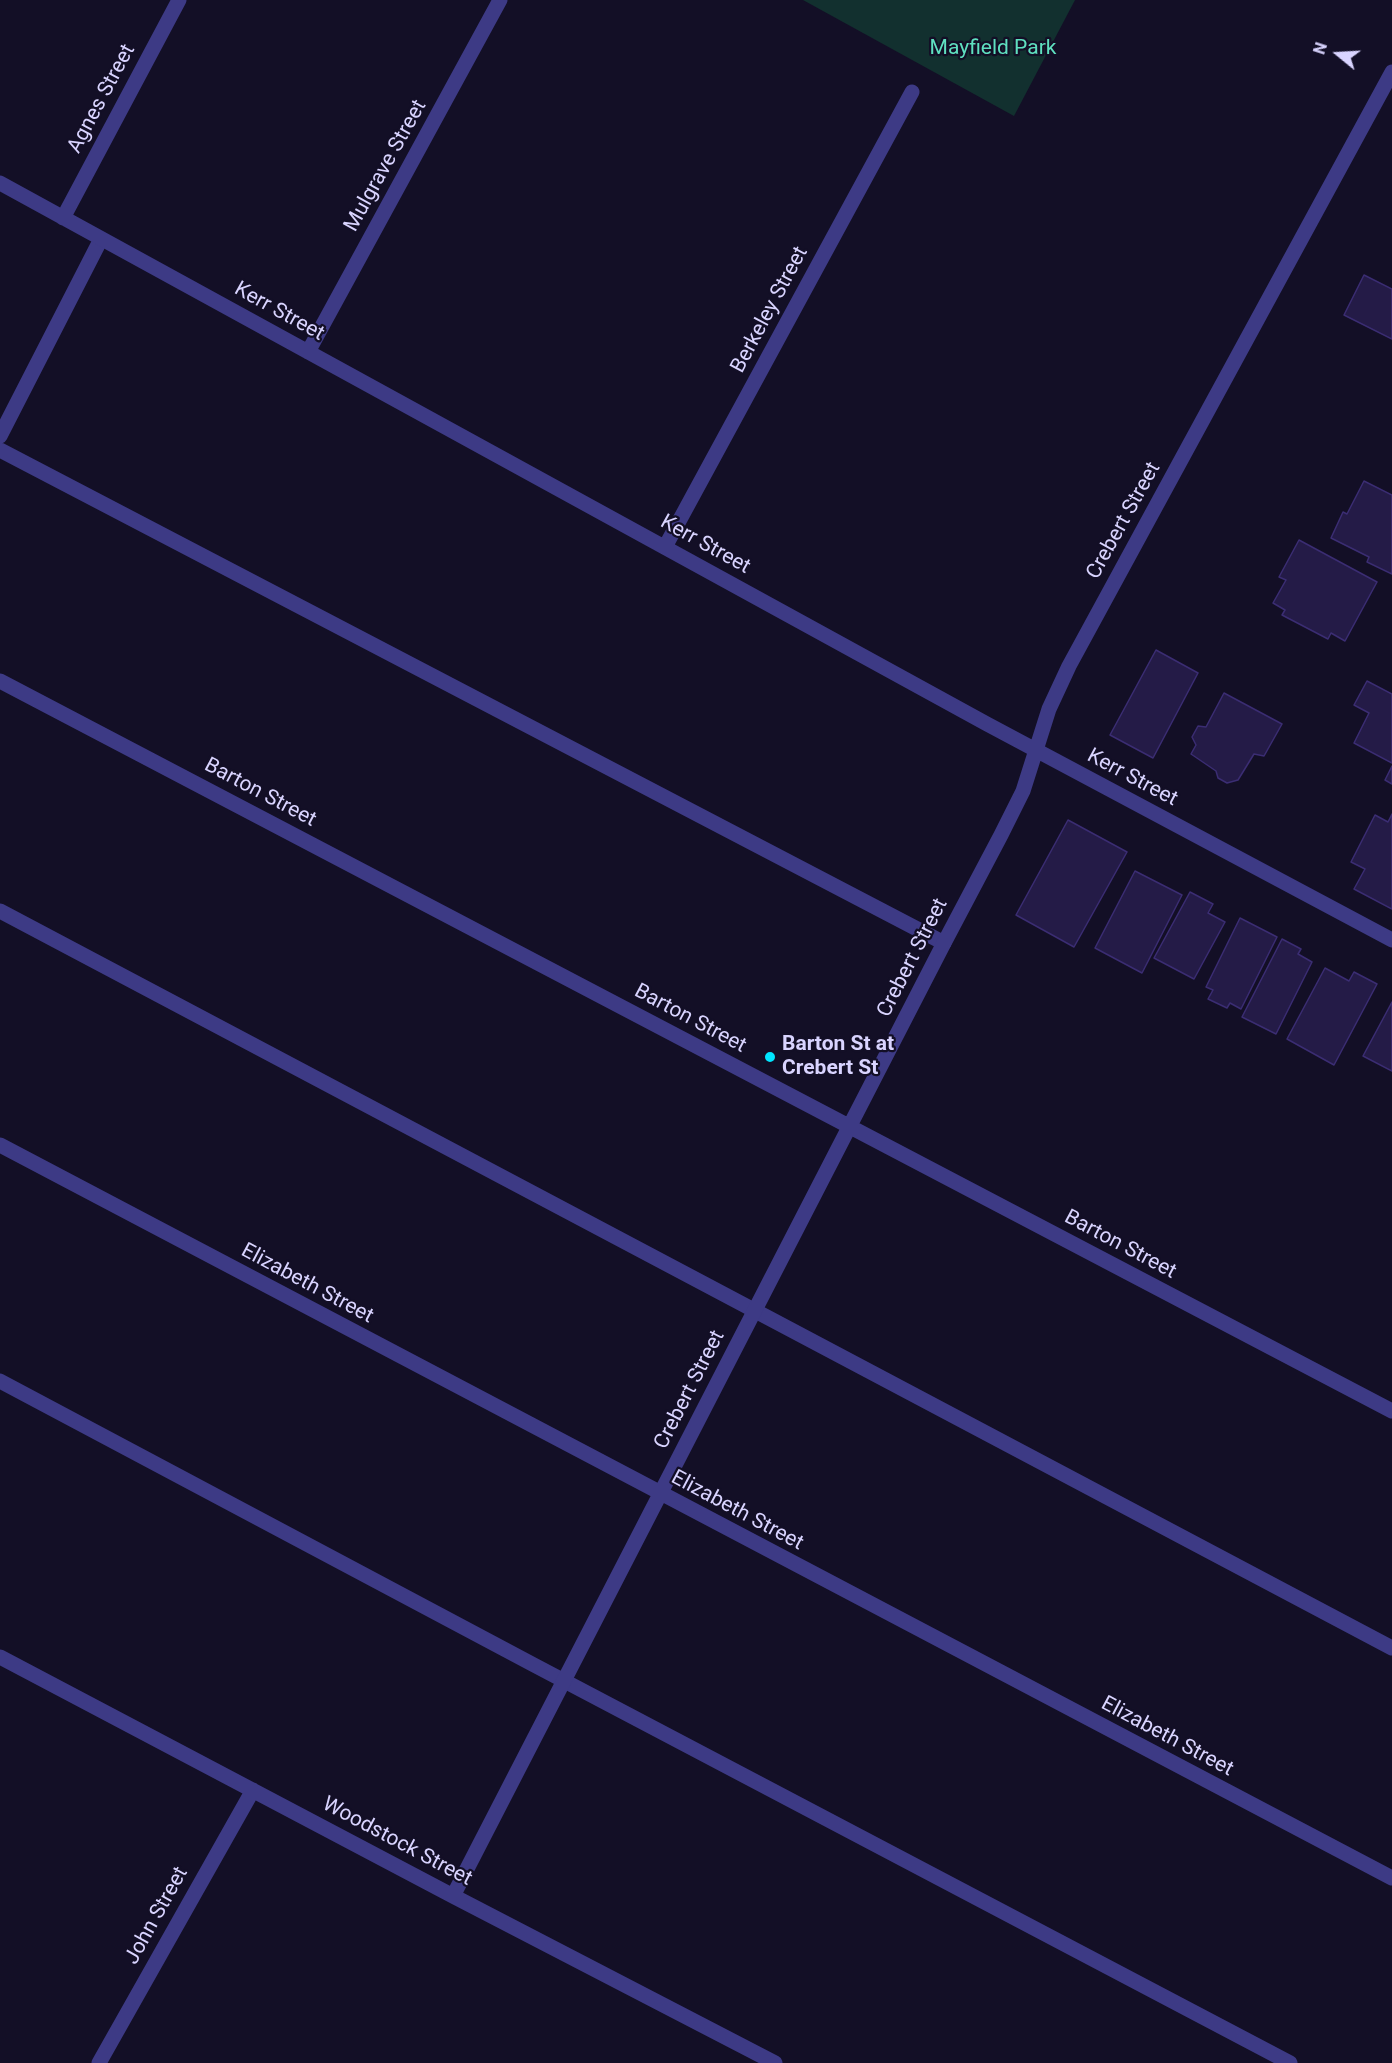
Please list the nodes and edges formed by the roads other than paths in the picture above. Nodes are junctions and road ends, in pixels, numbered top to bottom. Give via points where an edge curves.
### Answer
1 (179, 0) edge
2 (500, 0) edge
3 (1392, 72) edge
4 (912, 93) dead end
5 (0, 183) edge
6 (63, 218) junction
7 (101, 239) junction
8 (308, 352) junction
9 (0, 436) edge
10 (0, 450) edge
11 (665, 547) junction
12 (0, 681) edge
13 (1035, 750) junction
14 (0, 911) edge
15 (1392, 940) edge
16 (944, 943) junction
17 (850, 1127) junction
18 (0, 1145) edge
19 (755, 1310) junction
20 (0, 1380) edge
21 (1392, 1412) edge
22 (660, 1494) junction
23 (1392, 1648) edge
24 (0, 1657) edge
25 (564, 1681) junction
26 (253, 1790) junction
27 (1392, 1878) edge
28 (453, 1896) junction
29 (99, 2063) edge
30 (775, 2063) edge
31 (1290, 2063) edge

1 - 6 street, Agnes Street
2 - 8 street, Mulgrave Street
3 - 13 street, Crebert Street via 1069,666
4 - 11 street, Berkeley Street
5 - 6 street, Kerr Street
6 - 7 street, Kerr Street
7 - 8 street, Kerr Street
7 - 9 street
8 - 11 street, Kerr Street
10 - 16 street
11 - 13 street, Kerr Street
12 - 17 street, Barton Street
13 - 15 street, Kerr Street
13 - 16 street, Crebert Street via 1018,800
14 - 19 street
16 - 17 street, Crebert Street
17 - 19 street, Crebert Street
17 - 21 street, Barton Street
18 - 22 street, Elizabeth Street
19 - 22 street, Crebert Street
19 - 23 street
20 - 25 street
22 - 25 street, Crebert Street
22 - 27 street, Elizabeth Street
24 - 26 street, Woodstock Street
25 - 28 street, Crebert Street
25 - 31 street
26 - 28 street, Woodstock Street
26 - 29 street, John Street
28 - 30 street, Woodstock Street

